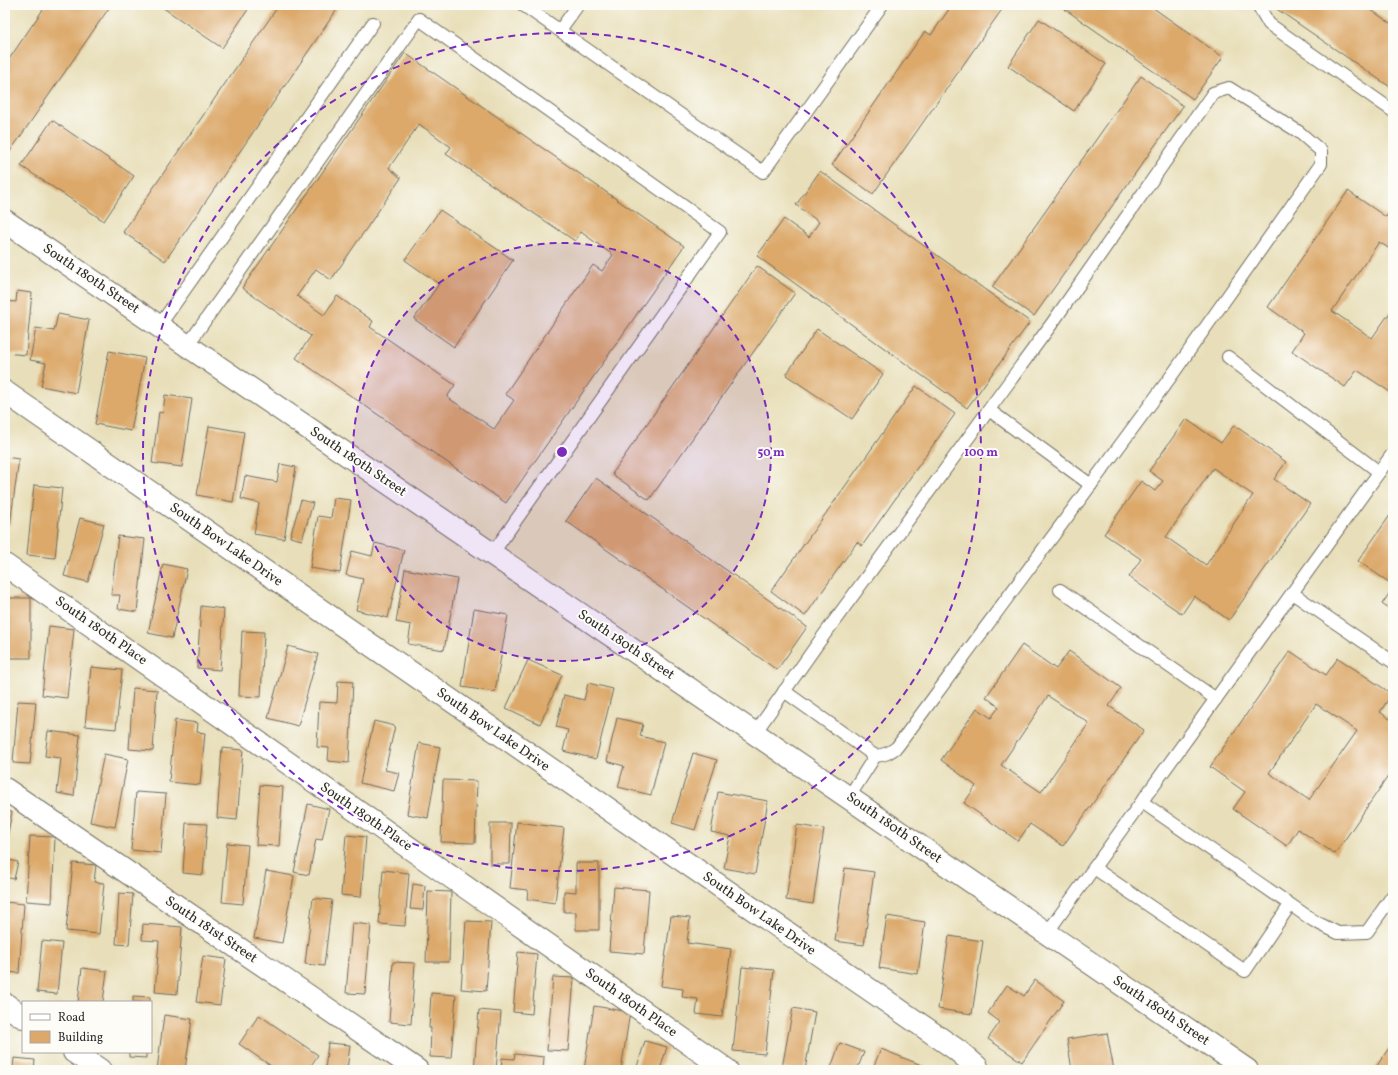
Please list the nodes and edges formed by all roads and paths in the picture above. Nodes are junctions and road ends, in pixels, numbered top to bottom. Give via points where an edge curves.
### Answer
1 (523, 5) edge
2 (578, 5) edge
3 (882, 5) edge
4 (1258, 5) edge
5 (373, 23) dead end
6 (560, 30) junction
7 (1393, 110) edge
8 (5, 221) edge
9 (159, 326) junction
10 (187, 346) junction
11 (1228, 358) dead end
12 (5, 392) edge
13 (989, 410) junction
14 (1393, 453) edge
15 (1379, 472) junction
16 (1091, 485) junction
17 (492, 554) junction
18 (5, 565) edge
19 (1060, 590) dead end
20 (1292, 593) junction
21 (1393, 662) edge
22 (784, 691) junction
23 (1216, 699) junction
24 (755, 733) junction
25 (875, 756) junction
26 (5, 790) edge
27 (849, 797) junction
28 (1142, 802) junction
29 (1094, 868) junction
30 (1393, 895) edge
31 (1290, 905) junction
32 (1047, 933) junction
33 (5, 1004) edge
34 (22, 1016) edge
35 (75, 1053) edge
36 (100, 1070) edge
37 (417, 1070) edge
38 (727, 1070) edge
39 (978, 1070) edge
40 (1247, 1070) edge

1 - 6 lane
2 - 6 lane
3 - 6 lane via 763,172
4 - 7 lane via 1269,24
5 - 9 lane
8 - 9 street, South 180th Street
9 - 10 street, South 180th Street
10 - 17 street, South 180th Street
10 - 17 lane via 419,19 720,232
11 - 15 lane
12 - 39 street, South Bow Lake Drive via 950,1046
13 - 16 lane
13 - 16 lane via 1213,93 1229,88 1300,132 1321,151 1321,164
13 - 22 lane
14 - 15 lane
15 - 20 lane
16 - 25 lane via 897,747 883,756
17 - 24 street, South 180th Street
18 - 38 street, South 180th Place
19 - 23 lane
20 - 21 lane
20 - 23 lane
22 - 24 lane
22 - 25 lane
23 - 28 lane
24 - 27 street, South 180th Street
25 - 27 lane
26 - 37 street, South 181st Street
27 - 32 street, South 180th Street
28 - 29 lane
28 - 31 lane
29 - 31 lane via 1245,970
29 - 32 lane
30 - 31 lane via 1367,932 1338,933
32 - 40 street, South 180th Street
33 - 34 street
35 - 36 street

